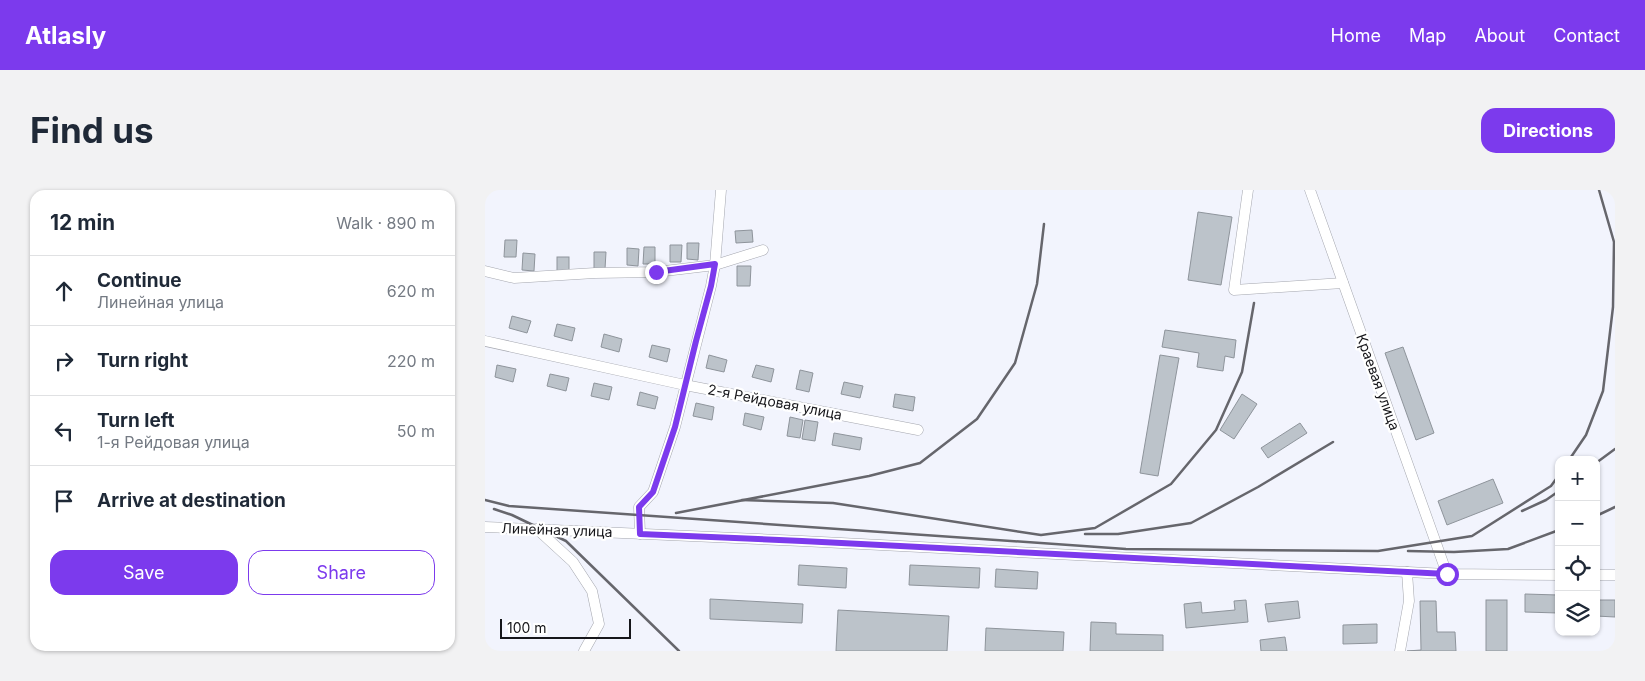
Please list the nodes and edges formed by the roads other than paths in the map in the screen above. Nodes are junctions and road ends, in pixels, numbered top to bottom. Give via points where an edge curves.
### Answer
1 (721, 190) edge
2 (1248, 190) edge
3 (1310, 190) edge
4 (763, 250) dead end
5 (715, 264) junction
6 (485, 271) edge
7 (1343, 283) junction
8 (485, 341) edge
9 (685, 385) junction
10 (918, 430) dead end
11 (485, 527) edge
12 (537, 529) junction
13 (640, 534) junction
14 (1407, 572) junction
15 (1447, 574) junction
16 (1555, 575) edge
17 (1600, 575) edge
18 (1615, 575) edge
19 (584, 651) edge
20 (1400, 651) edge

1 - 5 street
2 - 7 street via 1233,290
3 - 7 street, Краевая улица
4 - 5 street
5 - 6 street via 656,272 515,278
5 - 9 street
7 - 15 street, Краевая улица
8 - 9 street, 2-я Рейдовая улица
9 - 10 street, 2-я Рейдовая улица
9 - 13 street via 653,492 639,507
11 - 12 street, Линейная улица
12 - 13 street, Линейная улица
12 - 19 street via 573,562 592,591 599,624
13 - 14 street, Линейная улица
14 - 15 street, Линейная улица
14 - 20 street via 1409,601
15 - 16 street, Линейная улица
17 - 18 street

